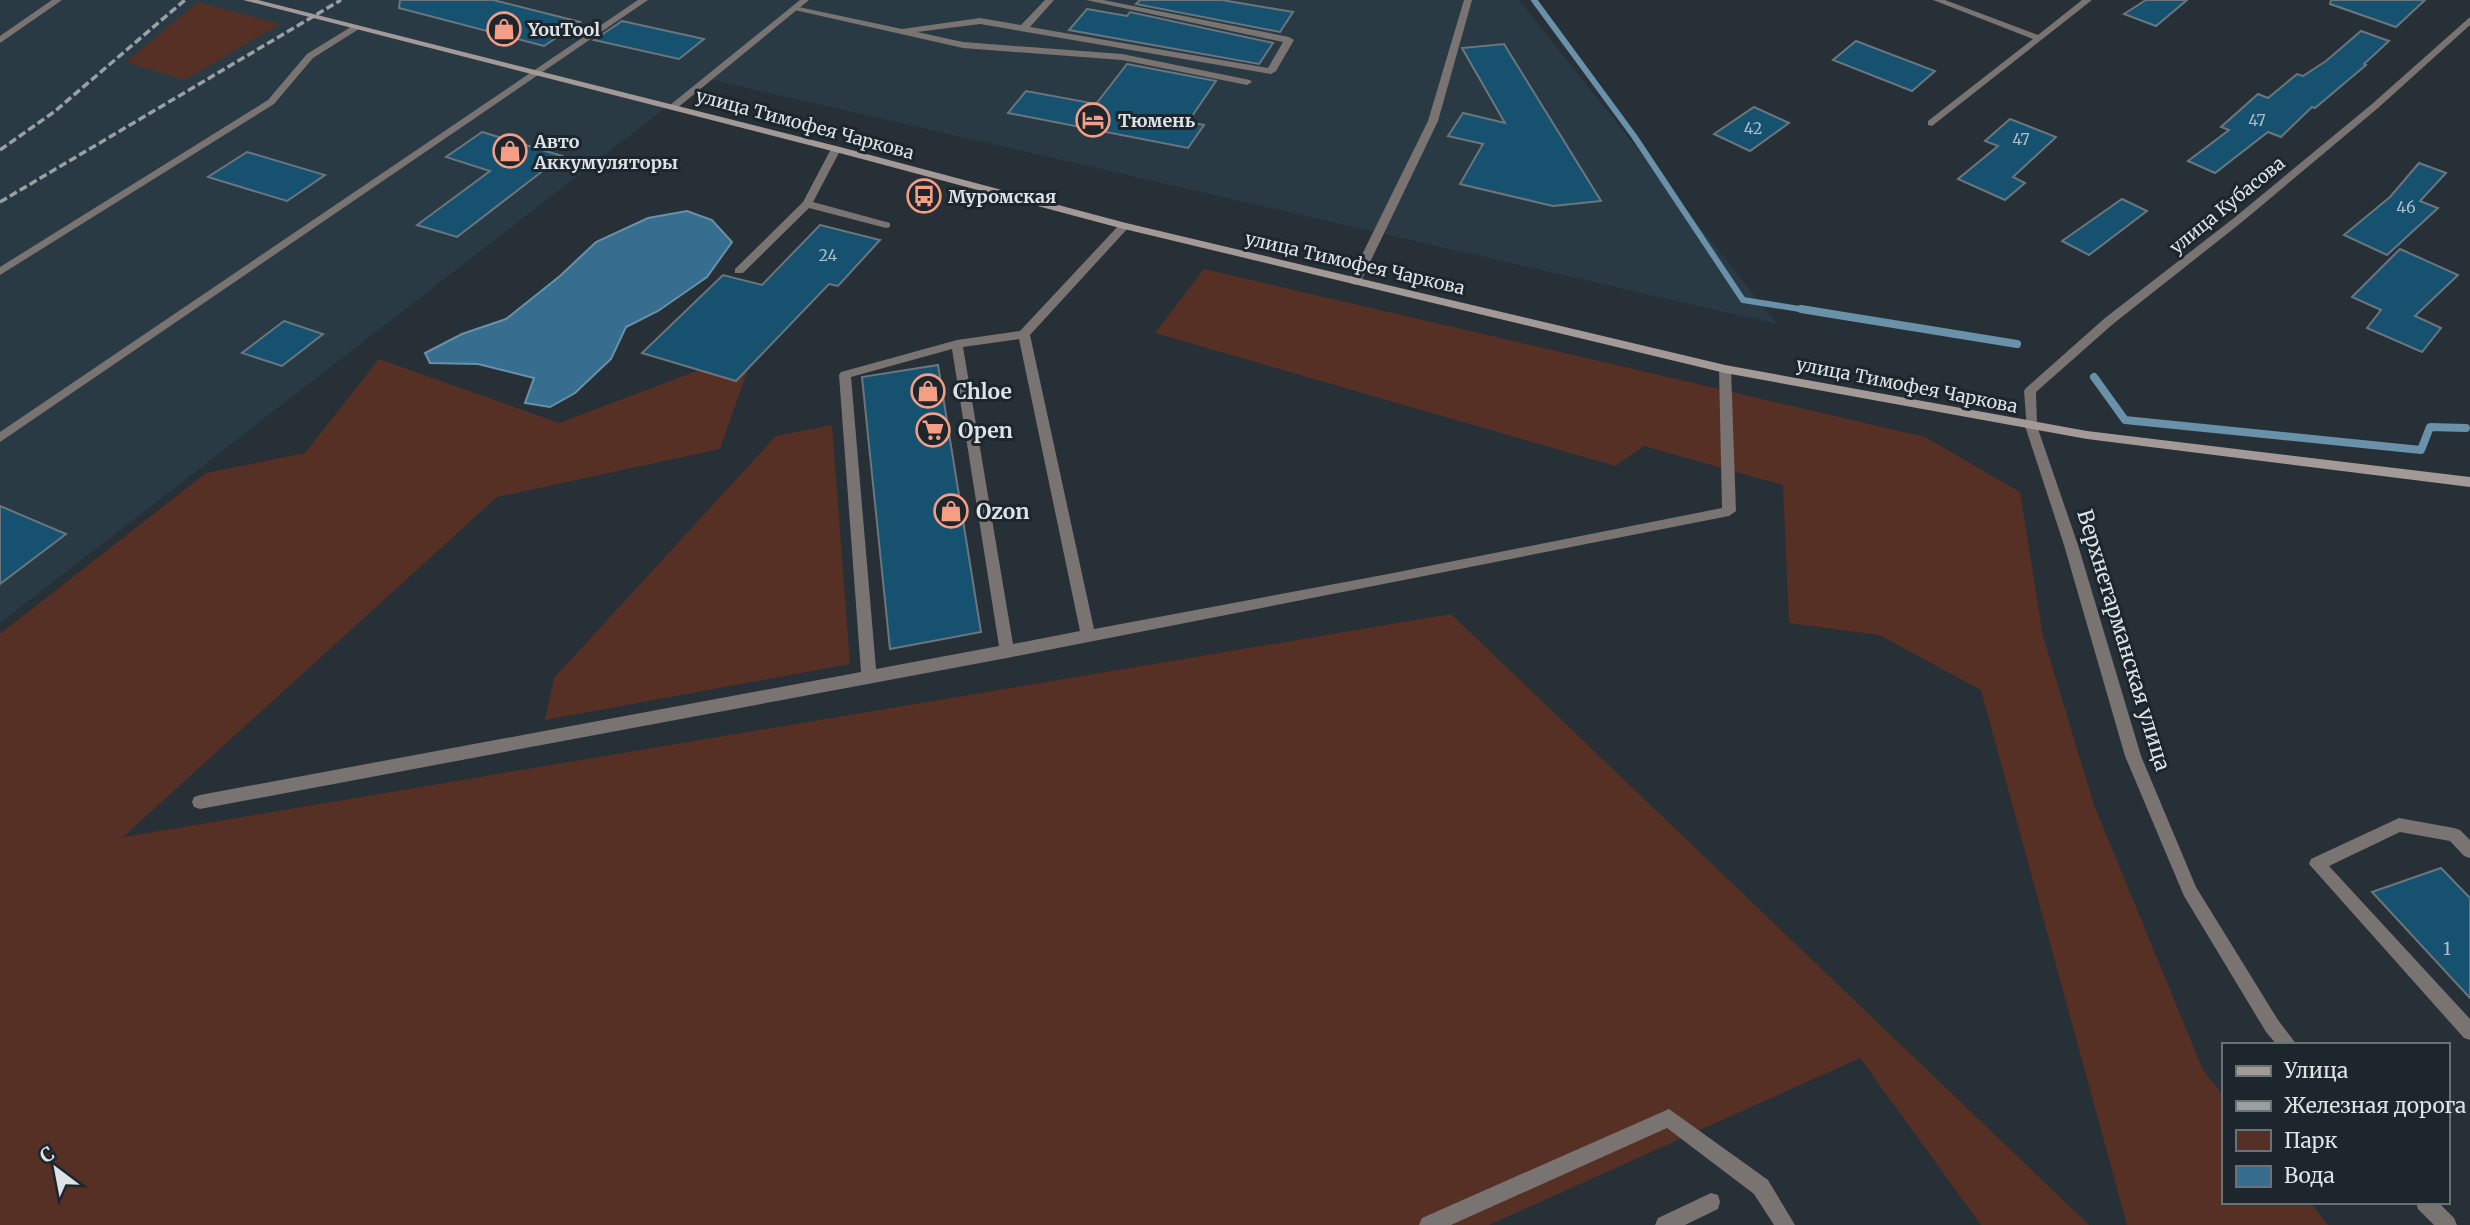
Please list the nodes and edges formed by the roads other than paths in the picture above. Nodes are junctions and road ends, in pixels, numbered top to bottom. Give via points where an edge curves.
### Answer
1 (58, 0) edge
2 (644, 0) edge
3 (805, 0) edge
4 (1050, 0) edge
5 (1090, 0) edge
6 (1468, 0) edge
7 (1937, 0) edge
8 (2088, 0) edge
9 (255, 1) edge
10 (794, 9) junction
11 (2470, 20) edge
12 (357, 27) junction
13 (1024, 29) junction
14 (901, 32) junction
15 (2038, 38) junction
16 (0, 40) edge
17 (537, 73) junction
18 (1247, 82) dead end
19 (673, 107) junction
20 (1932, 123) dead end
21 (836, 149) junction
22 (807, 204) junction
23 (886, 225) dead end
24 (1124, 226) junction
25 (739, 271) dead end
26 (0, 272) edge
27 (1355, 281) junction
28 (1024, 334) junction
29 (957, 344) junction
30 (1725, 369) junction
31 (2031, 426) junction
32 (0, 438) edge
33 (2470, 482) edge
34 (1088, 636) junction
35 (1007, 652) junction
36 (869, 678) junction
37 (200, 802) dead end
38 (2470, 851) edge
39 (2470, 1032) edge
40 (2286, 1043) edge
41 (1711, 1202) dead end
42 (2427, 1204) edge
43 (1429, 1225) edge
44 (1665, 1225) edge
45 (1785, 1225) edge
46 (2447, 1225) edge

1 - 16 street
2 - 17 street
3 - 10 street
4 - 13 street
5 - 13 street via 1289,40 1271,71
6 - 27 street via 1433,121
7 - 15 street
8 - 15 street
9 - 12 main road, улица Тимофея Чаркова
10 - 14 street
10 - 19 street
11 - 31 street, улица Кубасова via 2375,106 2109,321 2030,391
12 - 17 main road, улица Тимофея Чаркова
12 - 26 street via 310,56 271,102
13 - 14 street via 980,21
14 - 18 street via 963,45 1122,57
15 - 20 street
17 - 19 main road, улица Тимофея Чаркова
17 - 32 street
19 - 21 main road, улица Тимофея Чаркова
21 - 22 street
21 - 24 main road, улица Тимофея Чаркова
22 - 23 street
22 - 25 street
24 - 27 main road, улица Тимофея Чаркова
24 - 28 street
27 - 30 main road, улица Тимофея Чаркова
28 - 29 street
28 - 34 street
29 - 35 street
29 - 36 street via 845,375
30 - 31 main road, улица Тимофея Чаркова
30 - 34 street via 1729,511
31 - 33 main road, улица Тимофея Чаркова
31 - 40 street, Верхнетарманская улица via 2148,793 2190,891
34 - 35 street
35 - 36 street
36 - 37 street
38 - 39 street via 2454,835 2399,825 2317,864
41 - 44 street
42 - 46 street
43 - 45 street via 1669,1118 1761,1187

